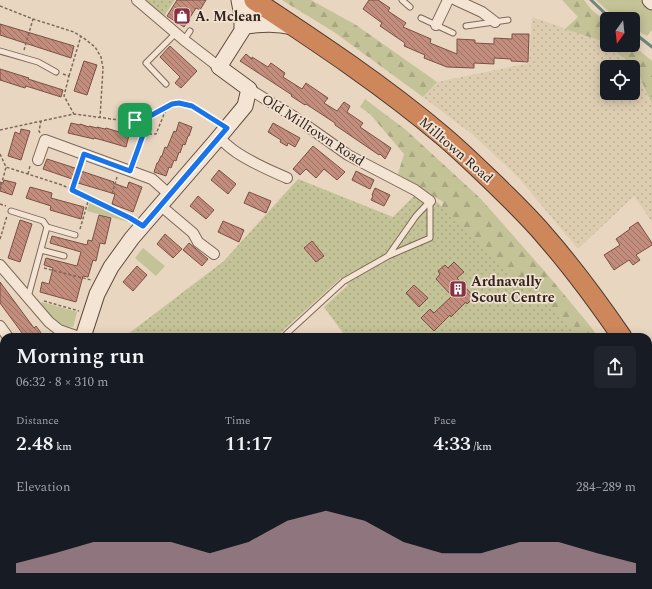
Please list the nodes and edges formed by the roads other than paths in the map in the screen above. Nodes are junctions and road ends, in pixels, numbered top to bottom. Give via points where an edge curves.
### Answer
1 (137, 0) edge
2 (239, 0) edge
3 (402, 0) edge
4 (448, 0) edge
5 (456, 0) edge
6 (650, 0) edge
7 (257, 2) edge
8 (652, 2) edge
9 (410, 7) dead end
10 (421, 18) dead end
11 (508, 20) dead end
12 (496, 22) junction
13 (436, 25) junction
14 (466, 26) dead end
15 (244, 28) junction
16 (298, 28) junction
17 (190, 31) dead end
18 (176, 33) junction
19 (453, 33) dead end
20 (184, 40) junction
21 (0, 51) edge
22 (219, 67) junction
23 (56, 72) road end
24 (166, 84) dead end
25 (249, 89) junction
26 (223, 133) junction
27 (143, 135) road end
28 (38, 160) dead end
29 (126, 169) junction
30 (287, 178) dead end
31 (165, 200) junction
32 (430, 201) junction
33 (11, 211) road end
34 (47, 227) junction
35 (75, 235) road end
36 (41, 250) junction
37 (214, 254) dead end
38 (64, 256) dead end
39 (388, 256) junction
40 (0, 265) edge
41 (28, 297) junction
42 (68, 333) edge
43 (84, 333) edge
44 (287, 333) edge
45 (619, 333) edge

1 - 18 street, Old Milltown Road
2 - 15 street
3 - 9 lane
4 - 13 street
5 - 12 street via 482,12
6 - 8 street
7 - 15 street
7 - 16 highway, Milltown Road
10 - 13 lane
11 - 12 lane
12 - 14 lane
13 - 19 lane
15 - 16 street via 281,24
15 - 22 street
16 - 45 highway, Milltown Road via 373,80 444,136 480,169 545,236
17 - 20 lane
18 - 20 street, Old Milltown Road
18 - 24 lane via 146,63
20 - 22 street, Old Milltown Road
21 - 23 lane via 38,62
22 - 25 street, Old Milltown Road
25 - 26 street via 245,106
25 - 32 street, Old Milltown Road via 348,155 415,190
26 - 30 street via 236,152
26 - 31 street
27 - 29 lane
28 - 29 street via 45,140
29 - 31 street via 152,179
31 - 37 street via 198,242
31 - 43 street via 111,267 97,294
32 - 39 lane via 416,216
32 - 39 lane via 430,238
33 - 34 lane via 43,221
34 - 35 lane
34 - 36 lane
36 - 38 lane
36 - 41 lane
39 - 44 lane via 344,281
40 - 41 street
41 - 42 street via 49,322

